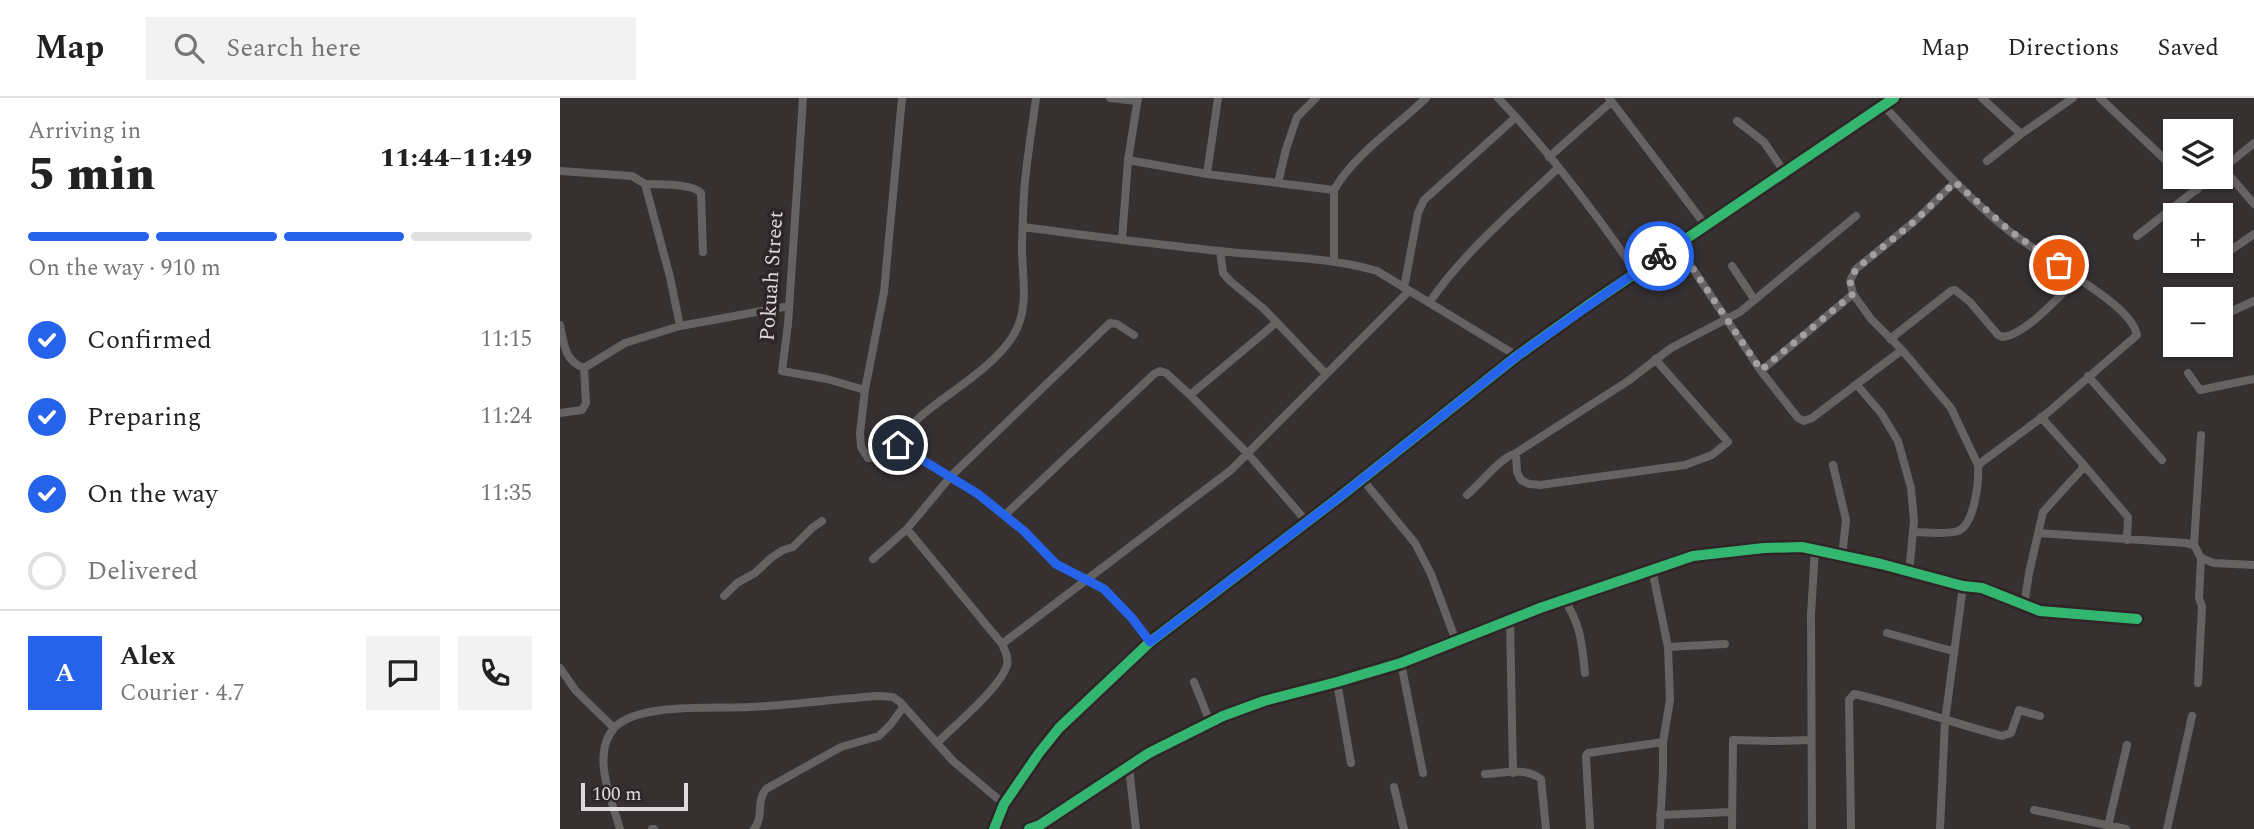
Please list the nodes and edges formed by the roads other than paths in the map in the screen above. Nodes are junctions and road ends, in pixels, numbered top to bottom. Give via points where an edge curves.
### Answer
1 (803, 98) edge
2 (902, 98) edge
3 (1036, 98) edge
4 (1110, 98) edge
5 (1218, 98) edge
6 (1316, 98) edge
7 (1426, 98) edge
8 (1498, 98) edge
9 (1894, 98) edge
10 (1982, 98) edge
11 (2073, 98) edge
12 (2101, 98) edge
13 (1137, 99) edge
14 (1610, 100) edge
15 (1883, 105) junction
16 (1516, 117) junction
17 (1737, 121) dead end
18 (2021, 134) junction
19 (2254, 143) edge
20 (1549, 157) junction
21 (2163, 157) edge
22 (1128, 160) junction
23 (2233, 160) edge
24 (1987, 161) dead end
25 (1558, 168) junction
26 (560, 171) edge
27 (1785, 173) junction
28 (1207, 174) junction
29 (2233, 181) edge
30 (1955, 182) junction
31 (1278, 183) junction
32 (645, 184) junction
33 (1334, 190) junction
34 (2197, 190) edge
35 (2254, 204) edge
36 (1856, 216) dead end
37 (1706, 226) junction
38 (1023, 227) junction
39 (2254, 234) edge
40 (2137, 236) dead end
41 (1122, 240) junction
42 (1677, 245) junction
43 (2233, 249) edge
44 (1220, 251) junction
45 (703, 252) dead end
46 (1334, 261) junction
47 (1732, 266) dead end
48 (1636, 272) junction
49 (2078, 278) junction
50 (1407, 290) junction
51 (1853, 294) junction
52 (1755, 299) junction
53 (2254, 301) edge
54 (1429, 303) junction
55 (789, 306) junction
56 (2233, 311) edge
57 (1727, 318) junction
58 (1277, 322) junction
59 (560, 325) edge
60 (680, 326) junction
61 (1134, 335) dead end
62 (1890, 339) junction
63 (1902, 350) junction
64 (1517, 356) junction
65 (1655, 359) junction
66 (584, 368) junction
67 (1761, 370) junction
68 (2188, 373) dead end
69 (1326, 374) junction
70 (2088, 376) junction
71 (2254, 379) edge
72 (1857, 385) junction
73 (865, 390) junction
74 (1190, 395) junction
75 (560, 413) edge
76 (2041, 418) junction
77 (2201, 435) dead end
78 (898, 445) junction
79 (1516, 453) junction
80 (1248, 454) junction
81 (2162, 460) dead end
82 (2083, 464) junction
83 (1833, 465) dead end
84 (1978, 465) junction
85 (951, 476) junction
86 (1362, 479) junction
87 (1467, 495) dead end
88 (1005, 515) junction
89 (822, 522) dead end
90 (1307, 522) junction
91 (907, 529) junction
92 (1913, 532) junction
93 (2038, 533) junction
94 (2127, 540) junction
95 (2194, 545) junction
96 (1815, 550) junction
97 (1842, 556) junction
98 (2201, 558) junction
99 (873, 559) dead end
100 (2254, 565) edge
101 (1652, 569) junction
102 (1909, 573) junction
103 (1088, 580) junction
104 (1963, 586) junction
105 (724, 596) dead end
106 (1564, 599) junction
107 (2024, 606) junction
108 (1510, 619) junction
109 (2137, 619) dead end
110 (1886, 633) dead end
111 (1456, 641) junction
112 (1150, 642) junction
113 (1002, 644) junction
114 (1726, 644) dead end
115 (1668, 647) junction
116 (1953, 651) junction
117 (1401, 663) junction
118 (560, 668) edge
119 (1585, 673) dead end
120 (1194, 682) dead end
121 (1337, 682) junction
122 (2199, 683) dead end
123 (904, 706) junction
124 (2040, 716) dead end
125 (2192, 716) dead end
126 (1945, 721) junction
127 (1210, 722) junction
128 (614, 728) junction
129 (1811, 740) junction
130 (1663, 742) junction
131 (937, 743) junction
132 (2127, 745) dead end
133 (1351, 763) dead end
134 (1129, 768) junction
135 (1423, 773) dead end
136 (1513, 773) junction
137 (1485, 775) dead end
138 (1394, 787) dead end
139 (1003, 804) junction
140 (2034, 810) dead end
141 (1731, 812) junction
142 (1660, 815) junction
143 (2108, 826) junction
144 (620, 829) edge
145 (754, 829) edge
146 (994, 829) edge
147 (1029, 829) edge
148 (1136, 829) edge
149 (1404, 829) edge
150 (1546, 829) edge
151 (1590, 829) edge
152 (1660, 829) edge
153 (1732, 829) edge
154 (1812, 829) edge
155 (1851, 829) edge
156 (1940, 829) edge
157 (2126, 829) edge
158 (2167, 829) edge

1 - 55 street, Pokuah Street
2 - 73 street via 884,292
3 - 38 street
4 - 13 street
5 - 28 street
6 - 31 street via 1297,117
7 - 33 street via 1366,153
8 - 16 street
9 - 15 street
10 - 18 street
11 - 18 street
12 - 21 street
13 - 22 street
14 - 20 street
14 - 37 street
15 - 27 street
15 - 30 street
16 - 20 street
16 - 50 street via 1424,200
17 - 27 street via 1764,142
18 - 24 street
19 - 23 street
20 - 25 street
22 - 28 street
22 - 41 street
25 - 48 street
25 - 54 street via 1445,279
26 - 32 street via 632,176
27 - 37 street
28 - 31 street
29 - 35 street
30 - 49 street via 2009,230
30 - 51 street via 1856,269 1850,281
31 - 33 street
32 - 45 street via 699,190
32 - 60 street
33 - 46 street
34 - 40 street
36 - 52 street
37 - 42 street
38 - 41 street
38 - 78 street via 1024,308 1012,339 918,419
39 - 43 street
41 - 44 street
42 - 48 street
42 - 57 street
44 - 46 street
44 - 58 street via 1223,273
46 - 50 street via 1377,271
47 - 52 street
48 - 64 street
49 - 62 street via 2012,336 1998,335 1955,290
49 - 70 street via 2108,300 2137,331
50 - 54 street
50 - 69 street
51 - 62 street
51 - 67 street
52 - 57 street
53 - 56 street
54 - 64 street
55 - 60 street
55 - 73 street, Pokuah Street via 782,371
57 - 65 street
57 - 67 street
58 - 69 street
58 - 74 street
59 - 66 street via 566,355
60 - 66 street via 625,343
61 - 85 street via 1110,323
62 - 63 street
63 - 72 street
63 - 84 street via 1951,408
64 - 86 street
65 - 79 street via 1628,382
65 - 79 street via 1728,442 1712,455 1685,465 1540,485 1521,480
66 - 75 street via 584,408
67 - 72 street via 1804,421
68 - 71 street via 2200,390
69 - 80 street
70 - 76 street
70 - 81 street
72 - 92 street via 1898,441 1911,488
73 - 78 street via 860,433 864,453 876,457
74 - 80 street
74 - 88 street via 1166,373 1157,372
76 - 82 street
76 - 84 street
77 - 95 street
78 - 85 street
79 - 87 street via 1507,456
80 - 90 street
80 - 103 street
82 - 93 street via 2043,512
82 - 94 street via 2128,517
83 - 97 street via 1846,520
84 - 92 street via 1971,519 1965,526 1957,531
85 - 88 street
85 - 91 street
86 - 90 street
86 - 111 street via 1415,543
88 - 103 street via 1056,564
89 - 105 street
90 - 112 street
91 - 99 street
91 - 113 street
92 - 102 street
93 - 94 street
93 - 107 street
94 - 95 street
95 - 98 street
96 - 97 street
96 - 101 street via 1741,550 1693,556
96 - 129 street
97 - 102 street
98 - 100 street
98 - 122 street
101 - 106 street
101 - 115 street
102 - 104 street
103 - 112 street via 1114,599
103 - 113 street
104 - 107 street via 1982,588
104 - 116 street
106 - 108 street
106 - 119 street via 1581,632
107 - 109 street
108 - 111 street
108 - 136 street
110 - 116 street
111 - 117 street
112 - 139 street via 1059,727
113 - 131 street via 1008,658 1005,670
114 - 115 street
115 - 130 street via 1670,700
116 - 126 street
117 - 121 street
117 - 135 street
118 - 128 street
120 - 127 street
121 - 127 street via 1264,701
121 - 133 street
123 - 128 street via 886,696 679,708 646,713
123 - 131 street
123 - 145 street via 879,736 841,747 766,789
124 - 126 street via 2019,709 2014,729 2002,736
125 - 158 street
126 - 155 street via 1854,694 1849,700
126 - 156 street
127 - 134 street
128 - 144 street via 603,760
129 - 141 street via 1732,740
129 - 154 street
130 - 142 street
130 - 151 street via 1588,753
131 - 139 street
132 - 143 street
134 - 147 street
134 - 148 street
136 - 137 street
136 - 150 street via 1531,773 1541,779
138 - 149 street
139 - 146 street
140 - 143 street
141 - 142 street
141 - 153 street
142 - 152 street
143 - 157 street

